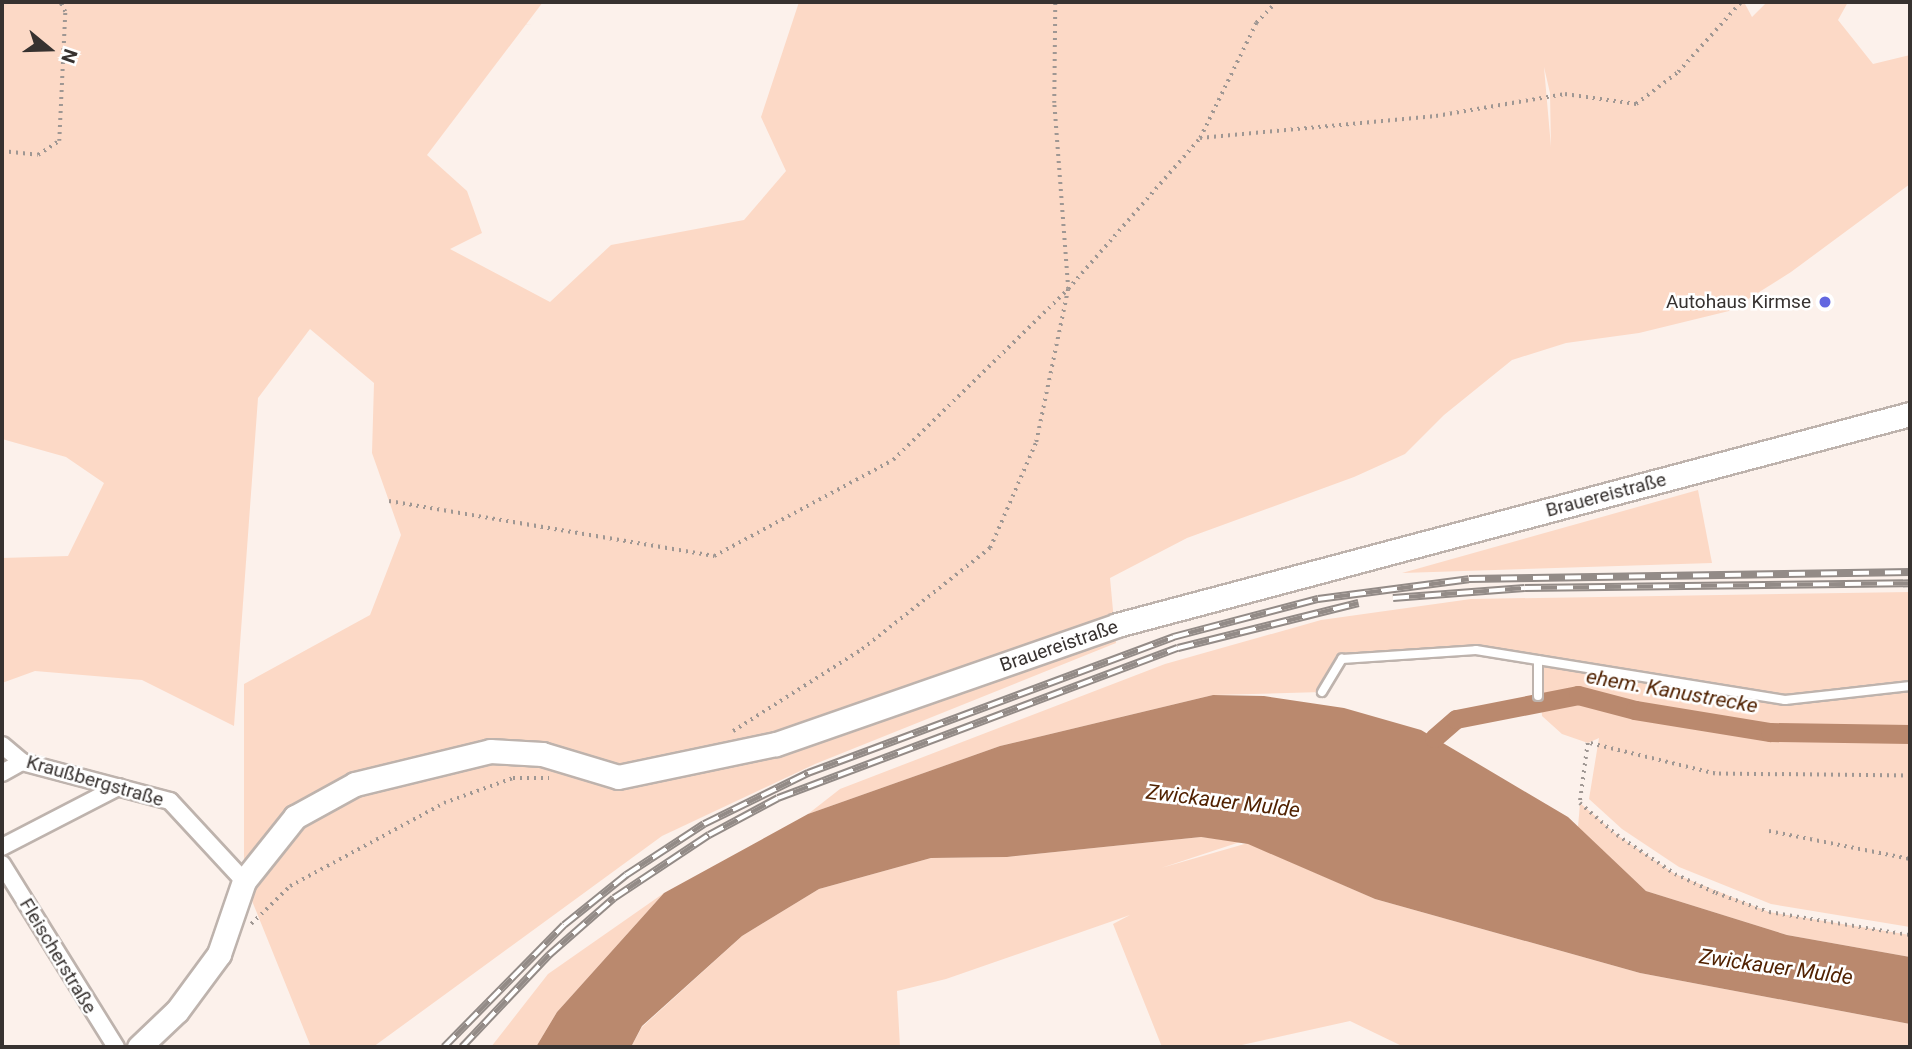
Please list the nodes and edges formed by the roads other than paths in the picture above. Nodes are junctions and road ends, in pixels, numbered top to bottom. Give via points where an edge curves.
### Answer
1 (1910, 414) edge
2 (1538, 660) junction
3 (1910, 686) edge
4 (1322, 692) dead end
5 (1538, 696) dead end
6 (2, 745) edge
7 (22, 762) junction
8 (2, 773) edge
9 (118, 787) junction
10 (2, 847) edge
11 (2, 864) edge
12 (244, 881) junction
13 (116, 1047) edge
14 (139, 1047) edge

1 - 12 street, Brauereistraße via 1117,625 776,744 618,777 542,754 490,751 418,765 355,784 295,817
2 - 3 lane via 1786,700
2 - 4 lane via 1476,650 1342,659
2 - 5 lane
6 - 7 street, Kraußbergstraße
7 - 8 street
7 - 9 street, Kraußbergstraße
9 - 10 street
9 - 12 street, Kraußbergstraße via 170,801
11 - 13 street, Fleischerstraße
12 - 14 street, Brauereistraße via 219,954 177,1011

